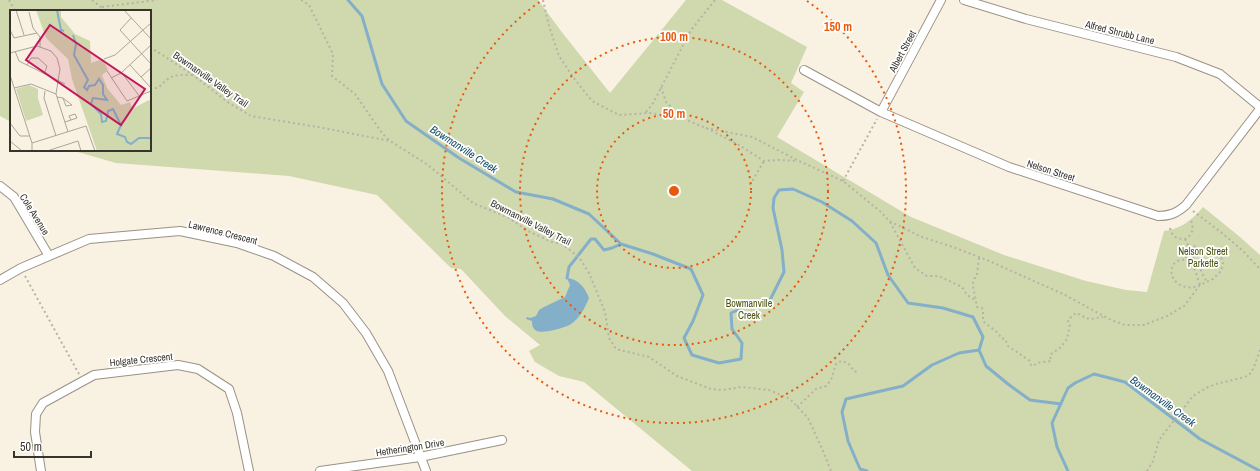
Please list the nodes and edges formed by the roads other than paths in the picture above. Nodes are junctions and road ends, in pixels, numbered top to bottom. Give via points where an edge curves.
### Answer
1 (941, 0) edge
2 (964, 0) edge
3 (804, 70) dead end
4 (1260, 108) edge
5 (881, 112) junction
6 (0, 186) edge
7 (49, 256) junction
8 (0, 280) edge
9 (502, 440) dead end
10 (420, 457) junction
11 (41, 471) edge
12 (249, 471) edge
13 (320, 471) edge
14 (426, 471) edge

1 - 5 street, Albert Street
2 - 4 street, Alfred Shrubb Lane via 1026,19 1176,57 1220,74
3 - 5 street, Nelson Street
4 - 5 street, Nelson Street via 1186,205 1176,213 1166,216 1158,216 1009,167
6 - 7 street, Cole Avenue via 14,197
7 - 8 street, Lawrence Crescent
7 - 10 street, Lawrence Crescent via 89,239 180,231 237,243 274,256 313,277 343,303 366,333 388,372
9 - 10 street, Hetherington Drive
10 - 13 street, Hetherington Drive
10 - 14 street, Lawrence Crescent
11 - 12 street, Holgate Crescent via 35,432 36,414 43,403 94,375 178,365 198,369 229,389 237,413

